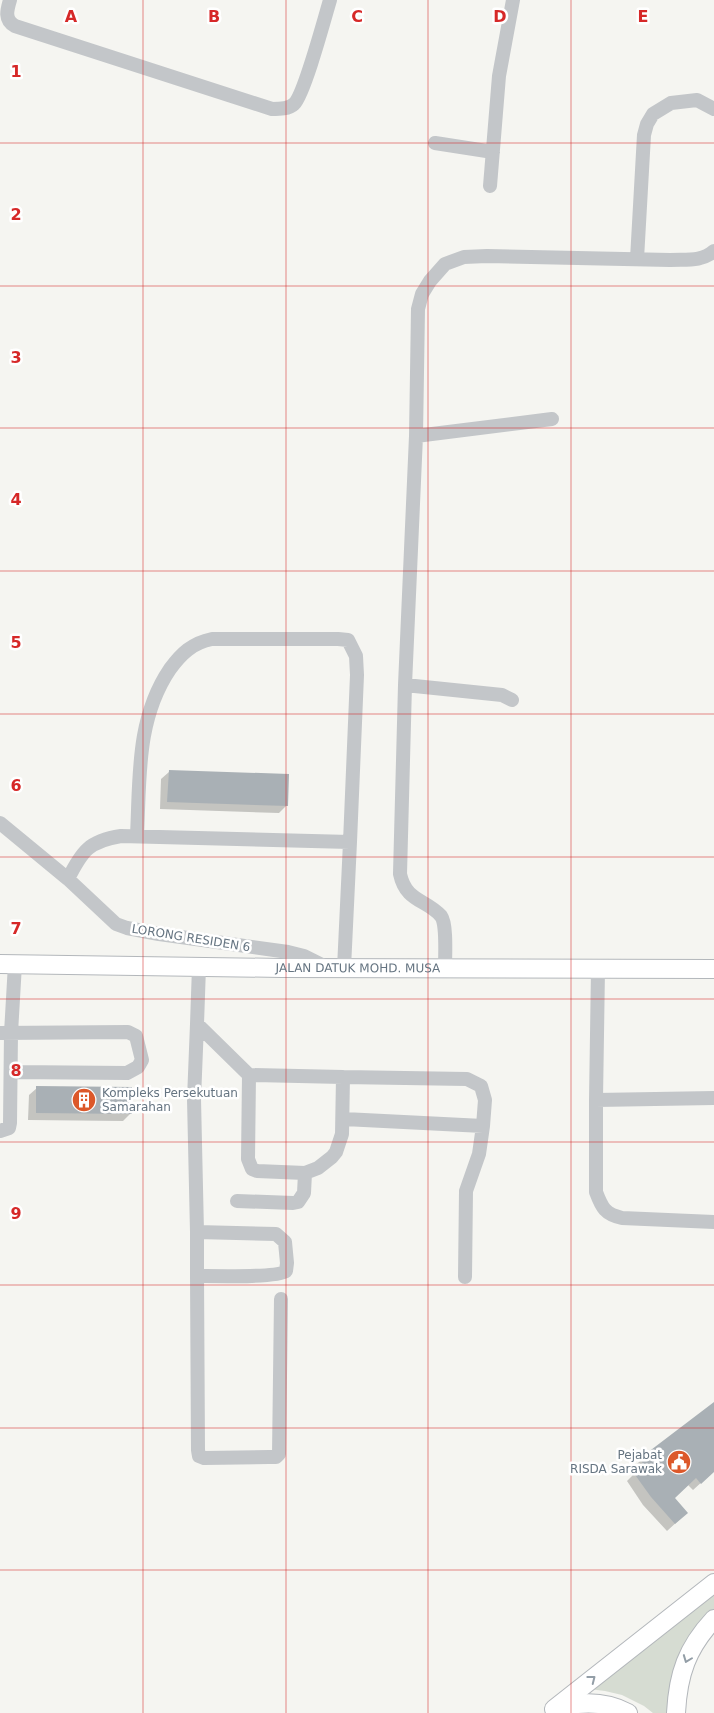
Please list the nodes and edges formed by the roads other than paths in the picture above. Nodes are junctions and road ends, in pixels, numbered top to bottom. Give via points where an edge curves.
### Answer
1 (10, 0) edge
2 (330, 0) edge
3 (513, 0) edge
4 (714, 109) edge
5 (434, 143) dead end
6 (493, 152) junction
7 (490, 186) dead end
8 (714, 252) edge
9 (637, 259) junction
10 (552, 420) dead end
11 (416, 436) junction
12 (405, 686) junction
13 (512, 700) dead end
14 (0, 822) edge
15 (137, 835) junction
16 (350, 842) junction
17 (68, 879) junction
18 (8, 964) edge
19 (199, 967) junction
20 (336, 968) junction
21 (445, 968) junction
22 (598, 969) junction
23 (714, 969) edge
24 (197, 1024) junction
25 (6, 1033) edge
26 (12, 1072) junction
27 (249, 1075) junction
28 (343, 1077) junction
29 (714, 1098) edge
30 (596, 1100) junction
31 (344, 1119) junction
32 (482, 1126) junction
33 (0, 1132) edge
34 (305, 1173) junction
35 (237, 1201) dead end
36 (714, 1222) edge
37 (196, 1232) junction
38 (197, 1276) junction
39 (465, 1277) dead end
40 (281, 1299) dead end
41 (714, 1583) edge
42 (714, 1619) edge
43 (550, 1711) edge
44 (628, 1713) edge
45 (676, 1713) edge

1 - 2 street via 7,16 14,26 277,109 296,102
3 - 6 street via 499,76
4 - 9 street via 700,100 675,102 654,114 647,124
5 - 6 street
6 - 7 street
8 - 9 street via 698,259
9 - 11 street via 487,256 464,257 445,264 422,294 418,309
10 - 11 street
11 - 12 street
12 - 13 street via 502,695
12 - 21 street via 400,874 408,892 441,916
14 - 17 street, LORONG RESIDEN 6
15 - 16 street
15 - 16 street via 144,730 158,688 181,653 212,639 338,639 348,640 355,653 358,675
15 - 17 street via 94,842 79,857
16 - 20 street
17 - 20 street, LORONG RESIDEN 6 via 116,924 127,928 288,952
18 - 19 main road, JALAN DATUK MOHD. MUSA
18 - 25 street
19 - 20 main road, JALAN DATUK MOHD. MUSA
19 - 24 street
20 - 21 main road, JALAN DATUK MOHD. MUSA
21 - 22 main road, JALAN DATUK MOHD. MUSA
22 - 23 main road, JALAN DATUK MOHD. MUSA
22 - 30 street
24 - 27 street
24 - 37 street via 194,1099
25 - 26 street
25 - 26 street via 131,1032 138,1039 142,1060 138,1067 127,1073
26 - 33 street via 10,1123 9,1128
27 - 28 street
27 - 34 street via 249,1165 257,1171
28 - 31 street
28 - 32 street via 467,1079 481,1086 485,1097
29 - 30 street
30 - 36 street via 596,1192 606,1212 622,1218
31 - 32 street
31 - 34 street via 336,1152 323,1165
32 - 39 street via 479,1154 466,1191
34 - 35 street via 304,1193 298,1202
37 - 38 street
37 - 38 street via 276,1234 285,1242 287,1263 282,1274
38 - 40 street via 198,1450 199,1456 204,1458 276,1457 279,1454
43 -> 41 main road
42 -> 45 main road via 686,1658
43 - 44 main road via 575,1703 596,1703

